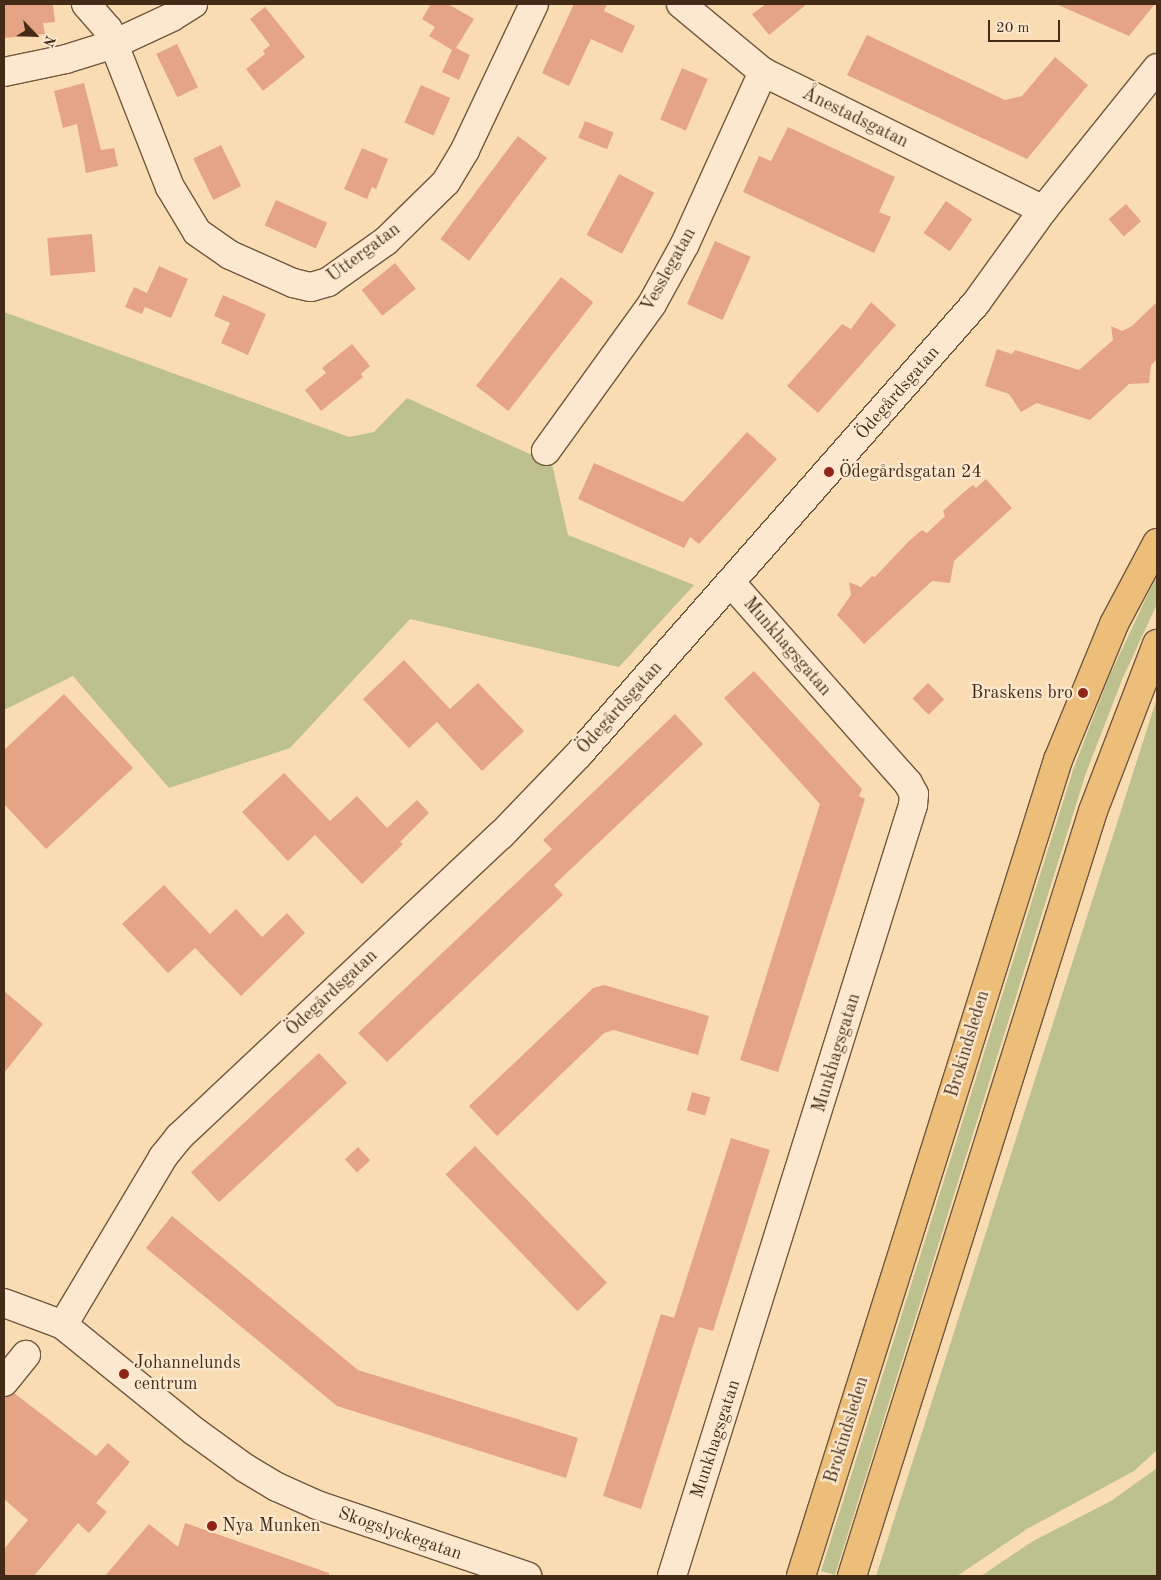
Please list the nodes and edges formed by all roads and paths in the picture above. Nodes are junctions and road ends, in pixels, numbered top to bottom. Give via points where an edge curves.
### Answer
1 (86, 4) edge
2 (193, 4) edge
3 (534, 4) edge
4 (681, 4) edge
5 (114, 44) junction
6 (1157, 68) edge
7 (4, 72) edge
8 (763, 72) junction
9 (1043, 210) junction
10 (546, 451) dead end
11 (1157, 542) edge
12 (732, 584) junction
13 (1157, 644) edge
14 (4, 1303) edge
15 (63, 1325) junction
16 (26, 1355) dead end
17 (4, 1382) edge
18 (805, 1566) edge
19 (527, 1576) edge
20 (672, 1576) edge
21 (789, 1576) edge
22 (852, 1576) edge

1 - 5 street, Uttergatan via 104,22
2 - 5 street
3 - 5 street, Uttergatan via 465,150 446,182 386,240 328,282 311,287 230,256 198,232 170,187
4 - 8 street, Ånestadsgatan
5 - 7 street via 66,59
6 - 9 street, Ödegårdsgatan
8 - 9 street, Ånestadsgatan
8 - 10 street, Vesslegatan via 688,236 656,296
9 - 12 street, Ödegårdsgatan via 976,303
11 - 18 main road, Brokindsleden via 1114,624 1058,760
12 - 15 street, Ödegårdsgatan via 501,835 179,1137
12 - 20 street, Munkhagsgatan via 914,794 911,817
13 - 22 main road via 1093,811
14 - 15 street, Skogslyckegatan
15 - 19 street, Skogslyckegatan via 194,1431 277,1487 334,1511
16 - 17 street
18 - 21 street, Brokindsleden

